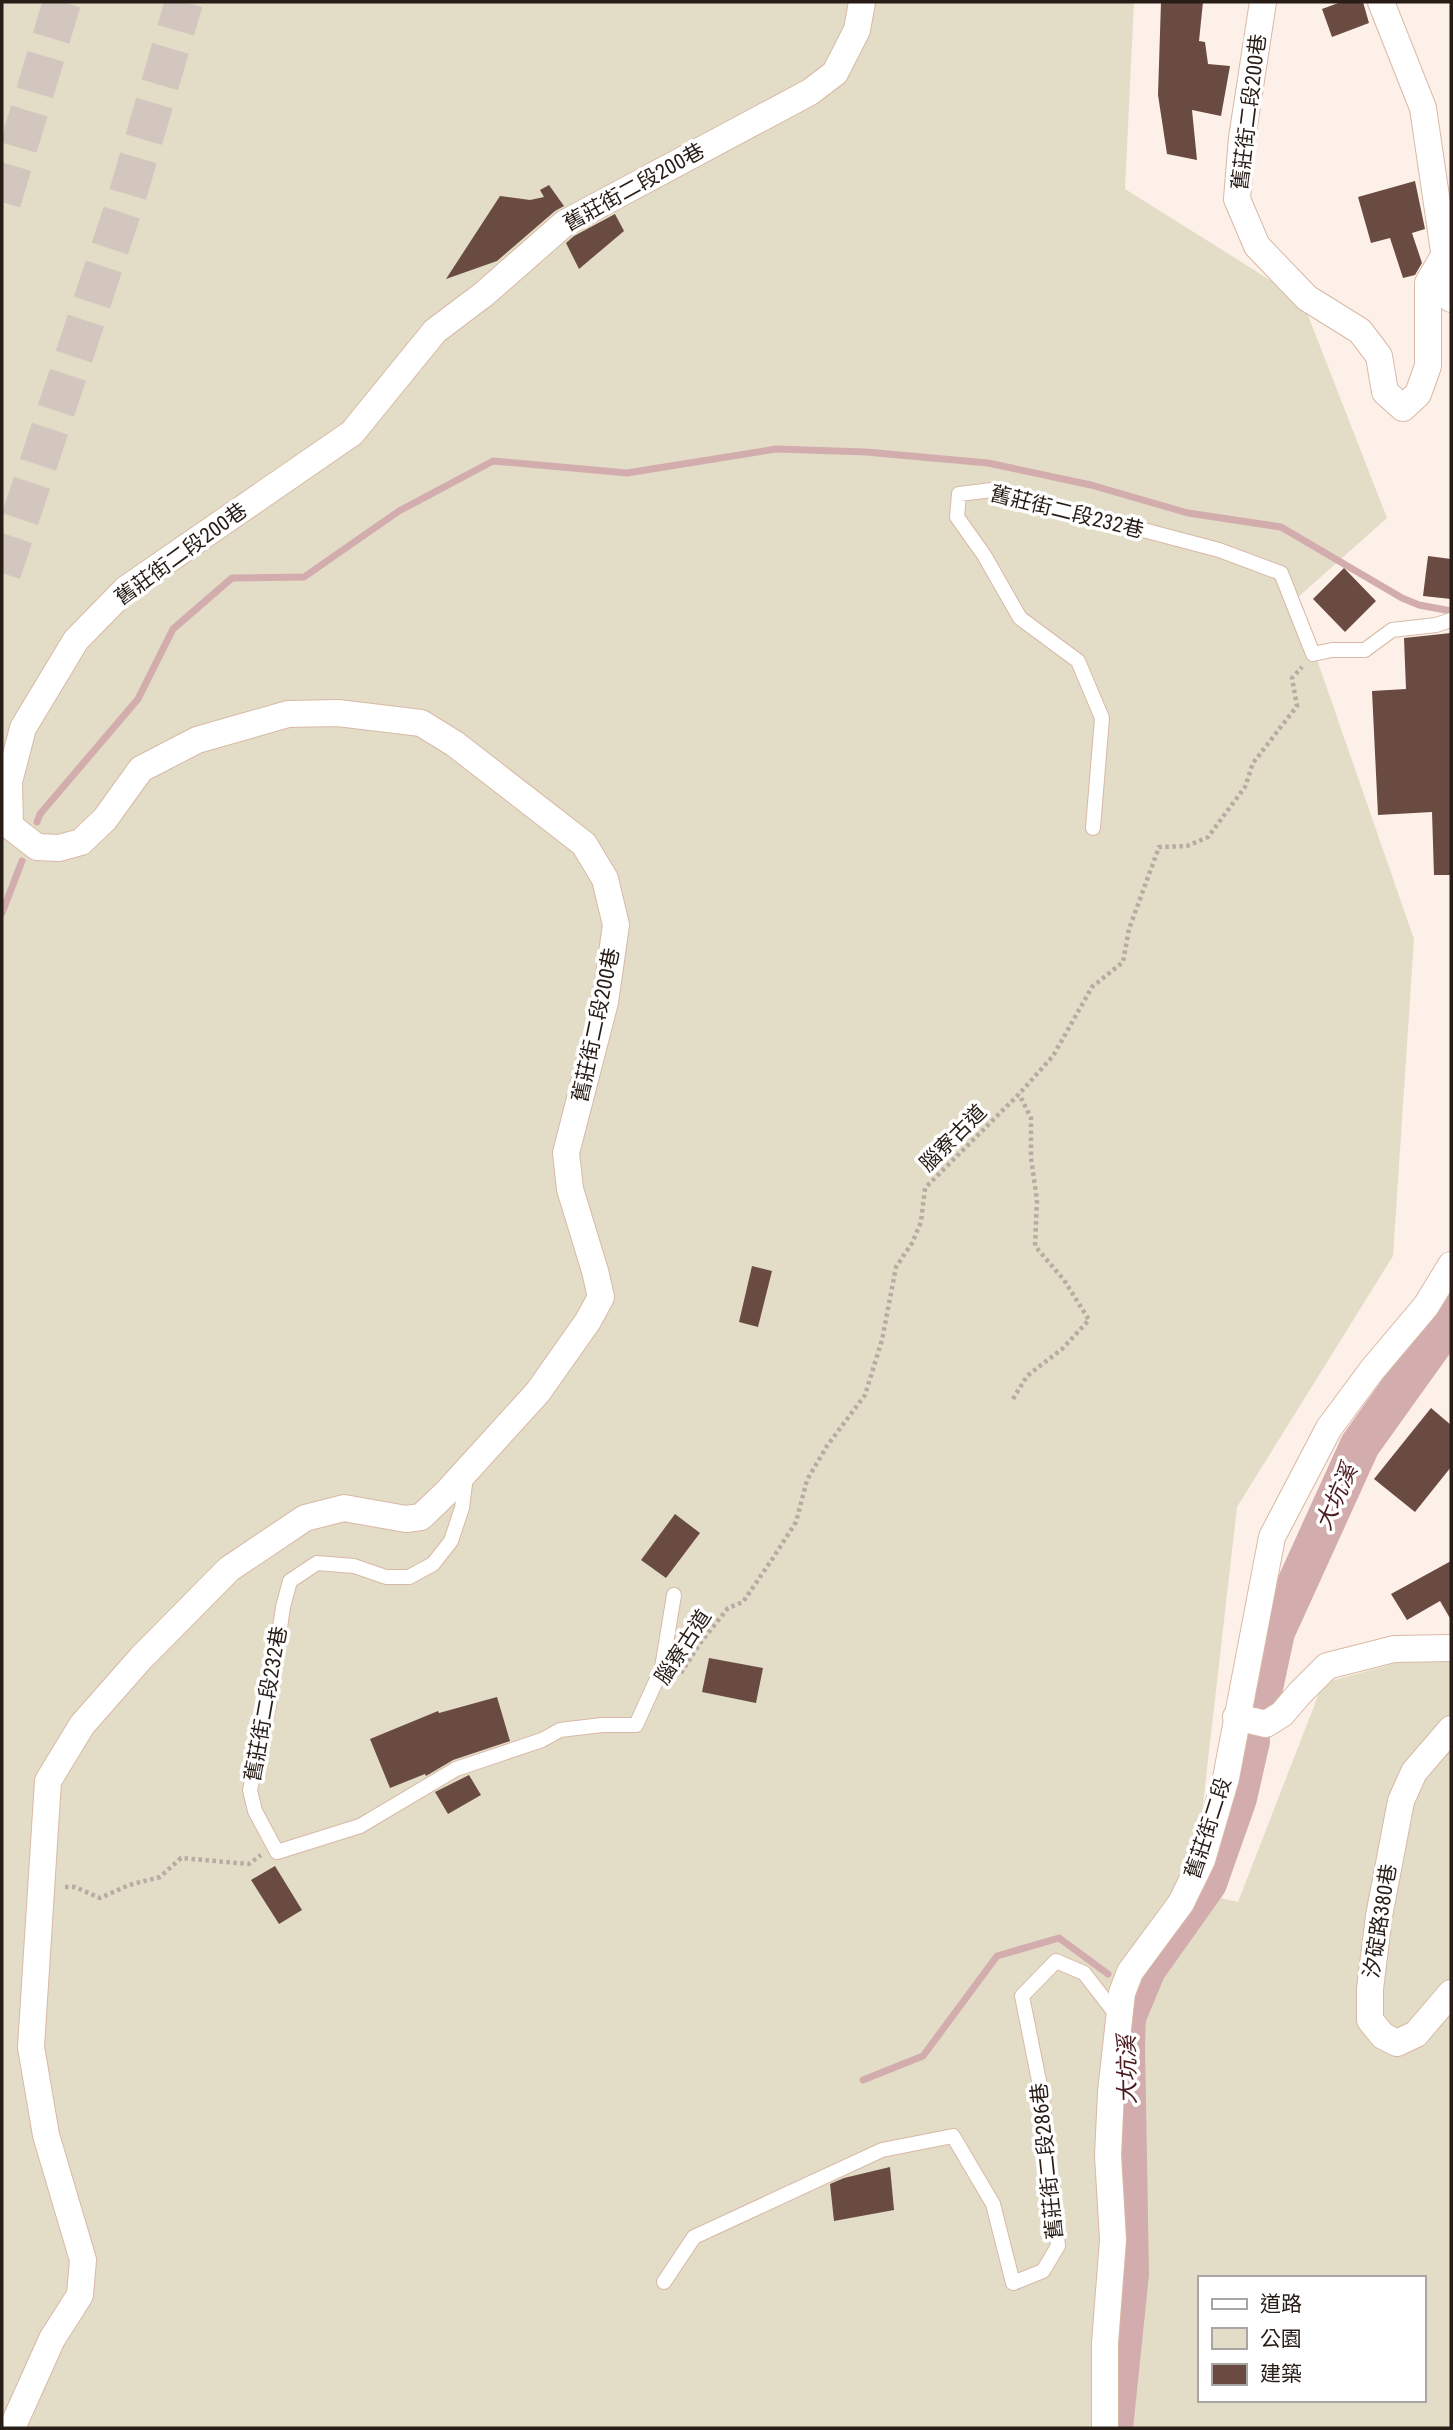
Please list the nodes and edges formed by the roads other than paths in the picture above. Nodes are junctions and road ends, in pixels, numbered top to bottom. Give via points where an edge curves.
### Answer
1 (862, 2) edge
2 (1263, 2) edge
3 (1381, 2) edge
4 (1445, 254) junction
5 (1451, 299) edge
6 (1451, 620) edge
7 (1093, 828) dead end
8 (1451, 1265) edge
9 (467, 1468) junction
10 (674, 1595) dead end
11 (1451, 1648) edge
12 (1236, 1717) junction
13 (1451, 1729) edge
14 (1451, 1993) edge
15 (1119, 2019) junction
16 (664, 2282) dead end
17 (12, 2428) edge
18 (1105, 2428) edge

1 - 9 street, 舊莊街二段200巷 via 858,30 835,73 810,92 565,223 435,331 352,433 126,589 76,640 20,739 9,782 10,826 37,847 81,842 105,819 141,769 197,740 288,714 338,713 421,723 584,844 605,879 616,925 605,1002 566,1153 570,1189 601,1297 538,1392
2 - 4 street, 舊莊街二段200巷 via 1241,138 1237,199 1257,246 1307,298 1360,331 1379,356 1385,392 1403,408 1418,394 1428,366 1428,283
3 - 4 street via 1423,107
4 - 5 street
6 - 7 lane, 舊莊街二段232巷 via 1392,630 1365,650 1313,654 1282,573 1219,550 992,490 959,494 957,517 1020,618 1078,661 1102,719
8 - 12 street, 舊莊街二段 via 1426,1306 1329,1428 1272,1537
9 - 10 lane, 舊莊街二段232巷 via 462,1508 450,1541 433,1564 409,1577 386,1577 354,1566 317,1563 290,1581 250,1790 255,1811 277,1852 360,1826 456,1769 560,1730 636,1725 662,1668
9 - 17 street via 421,1517 406,1519 344,1508 305,1518 229,1569 82,1725 48,1781 31,2047 46,2135 83,2260 80,2295 52,2339
11 - 12 street via 1394,1649 1327,1666 1282,1714 1266,1724
12 - 15 street, 舊莊街二段 via 1226,1777 1202,1860 1181,1903 1130,1972
13 - 14 street, 汐碇路380巷 via 1414,1772 1401,1801 1379,1916 1370,2020 1383,2036 1397,2043 1416,2034
15 - 16 lane, 舊莊街二段286巷 via 1084,1973 1056,1961 1022,1996 1042,2096 1058,2246 1044,2272 1013,2283 993,2204 953,2136 882,2150 694,2237
15 - 18 street, 舊莊街二段 via 1108,2155 1112,2240

